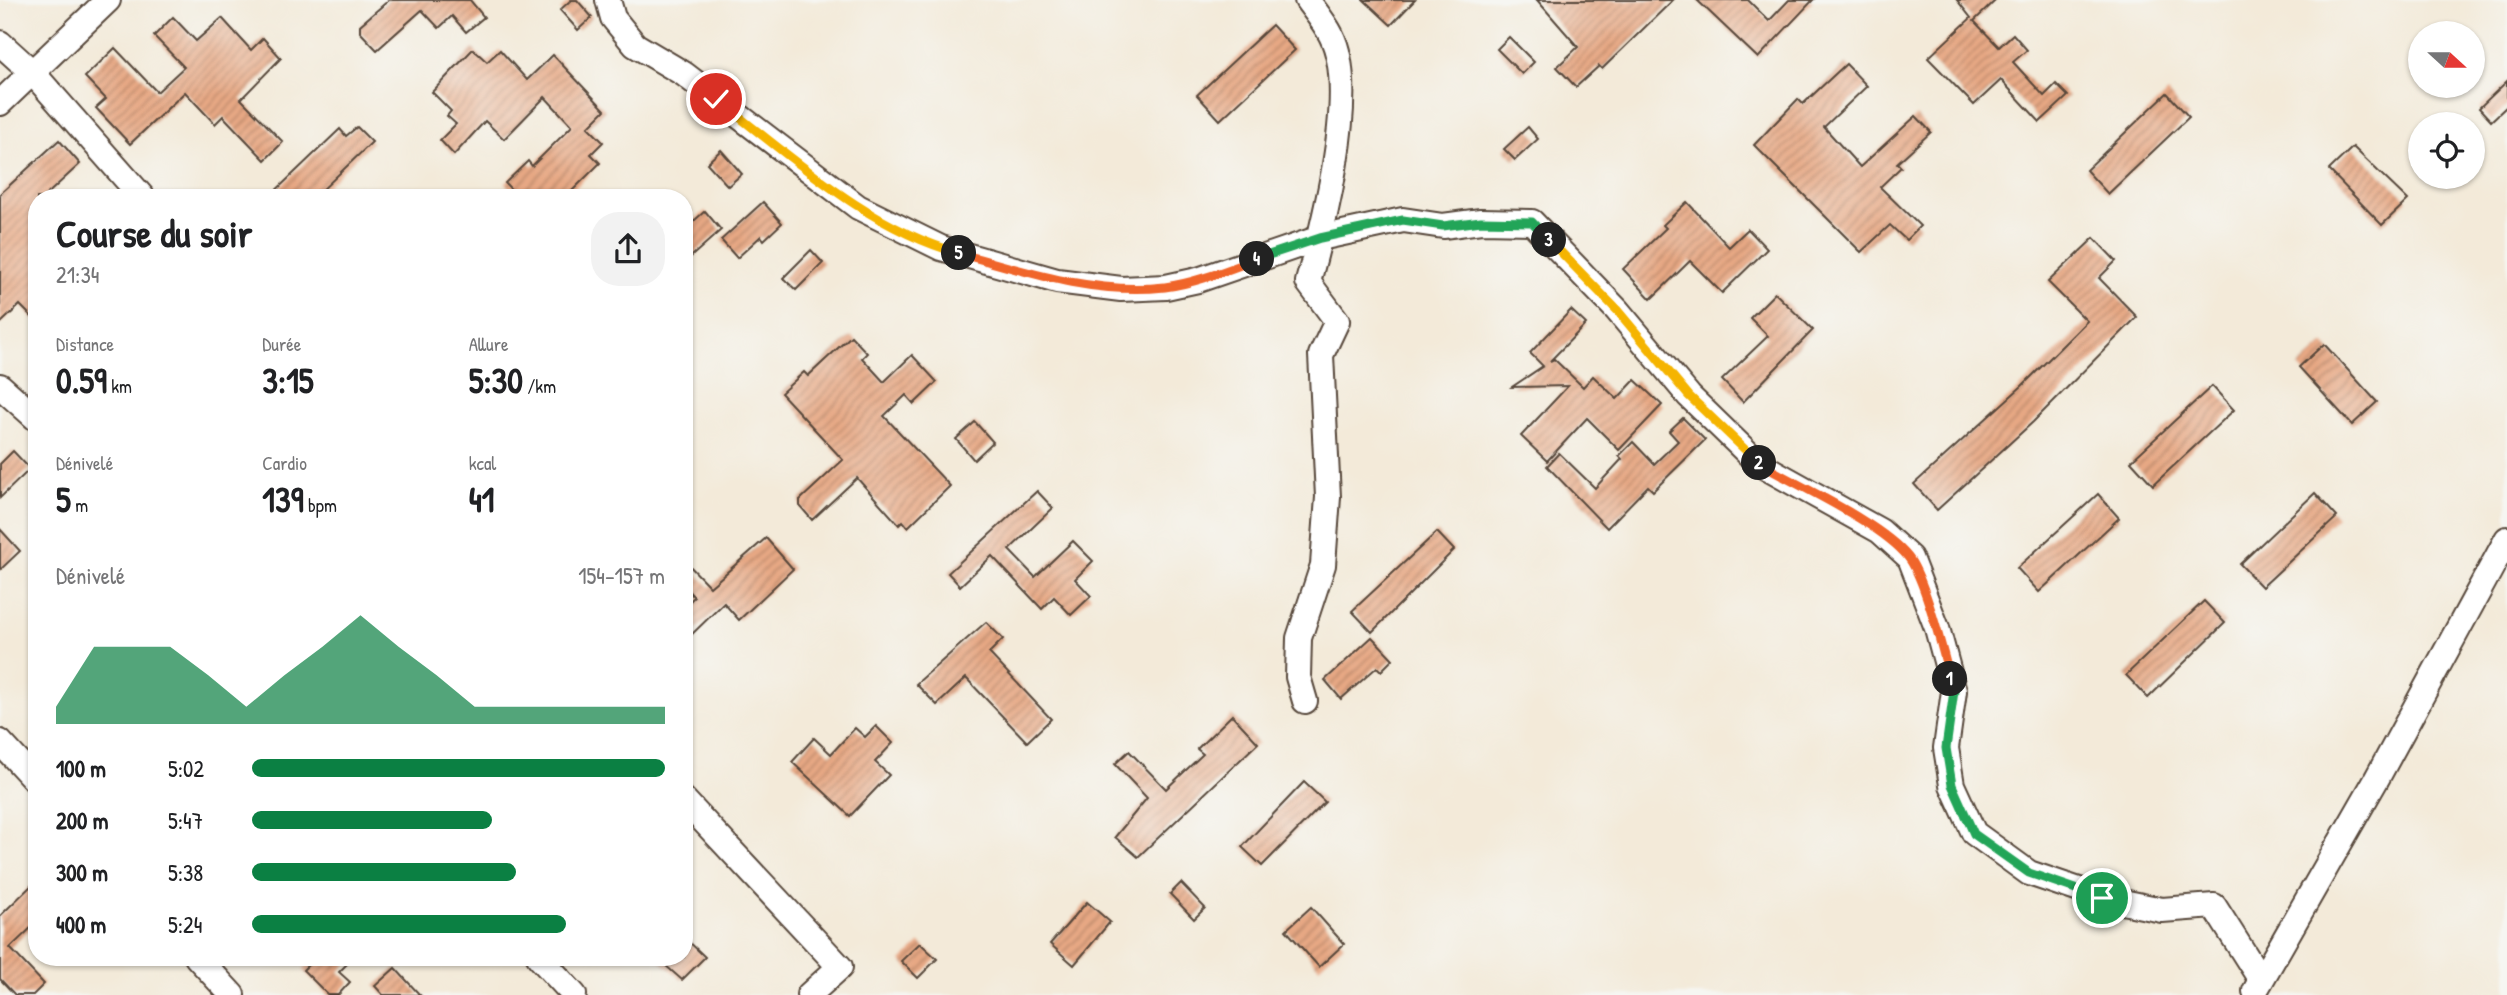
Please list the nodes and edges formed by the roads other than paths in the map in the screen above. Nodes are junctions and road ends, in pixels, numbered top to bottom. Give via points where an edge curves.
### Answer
1 (108, 0) edge
2 (608, 0) edge
3 (1307, 0) edge
4 (0, 43) edge
5 (32, 72) junction
6 (0, 103) edge
7 (135, 189) edge
8 (1320, 238) junction
9 (0, 386) edge
10 (28, 411) edge
11 (2507, 539) edge
12 (1306, 701) dead end
13 (0, 741) edge
14 (28, 772) edge
15 (693, 810) edge
16 (205, 966) edge
17 (547, 966) edge
18 (2257, 988) edge
19 (232, 995) edge
20 (574, 995) edge
21 (809, 995) edge

1 - 5 street
2 - 8 street via 613,18 635,45 684,74 858,207 941,248 1057,281 1121,289 1198,280
3 - 8 street via 1332,36 1341,75 1341,116
4 - 5 street
5 - 6 street
5 - 7 street
8 - 12 street via 1308,282 1337,321 1321,355 1328,497 1324,565 1300,638 1298,677
8 - 18 street via 1403,220 1443,226 1532,222 1617,310 1689,396 1758,463 1880,531 1910,558 1937,628 1954,691 1946,748 1952,785 1974,834 2029,873 2102,898 2162,910 2214,906
9 - 10 street
11 - 18 street
13 - 14 street
15 - 21 street via 840,967
16 - 19 street
17 - 20 street

